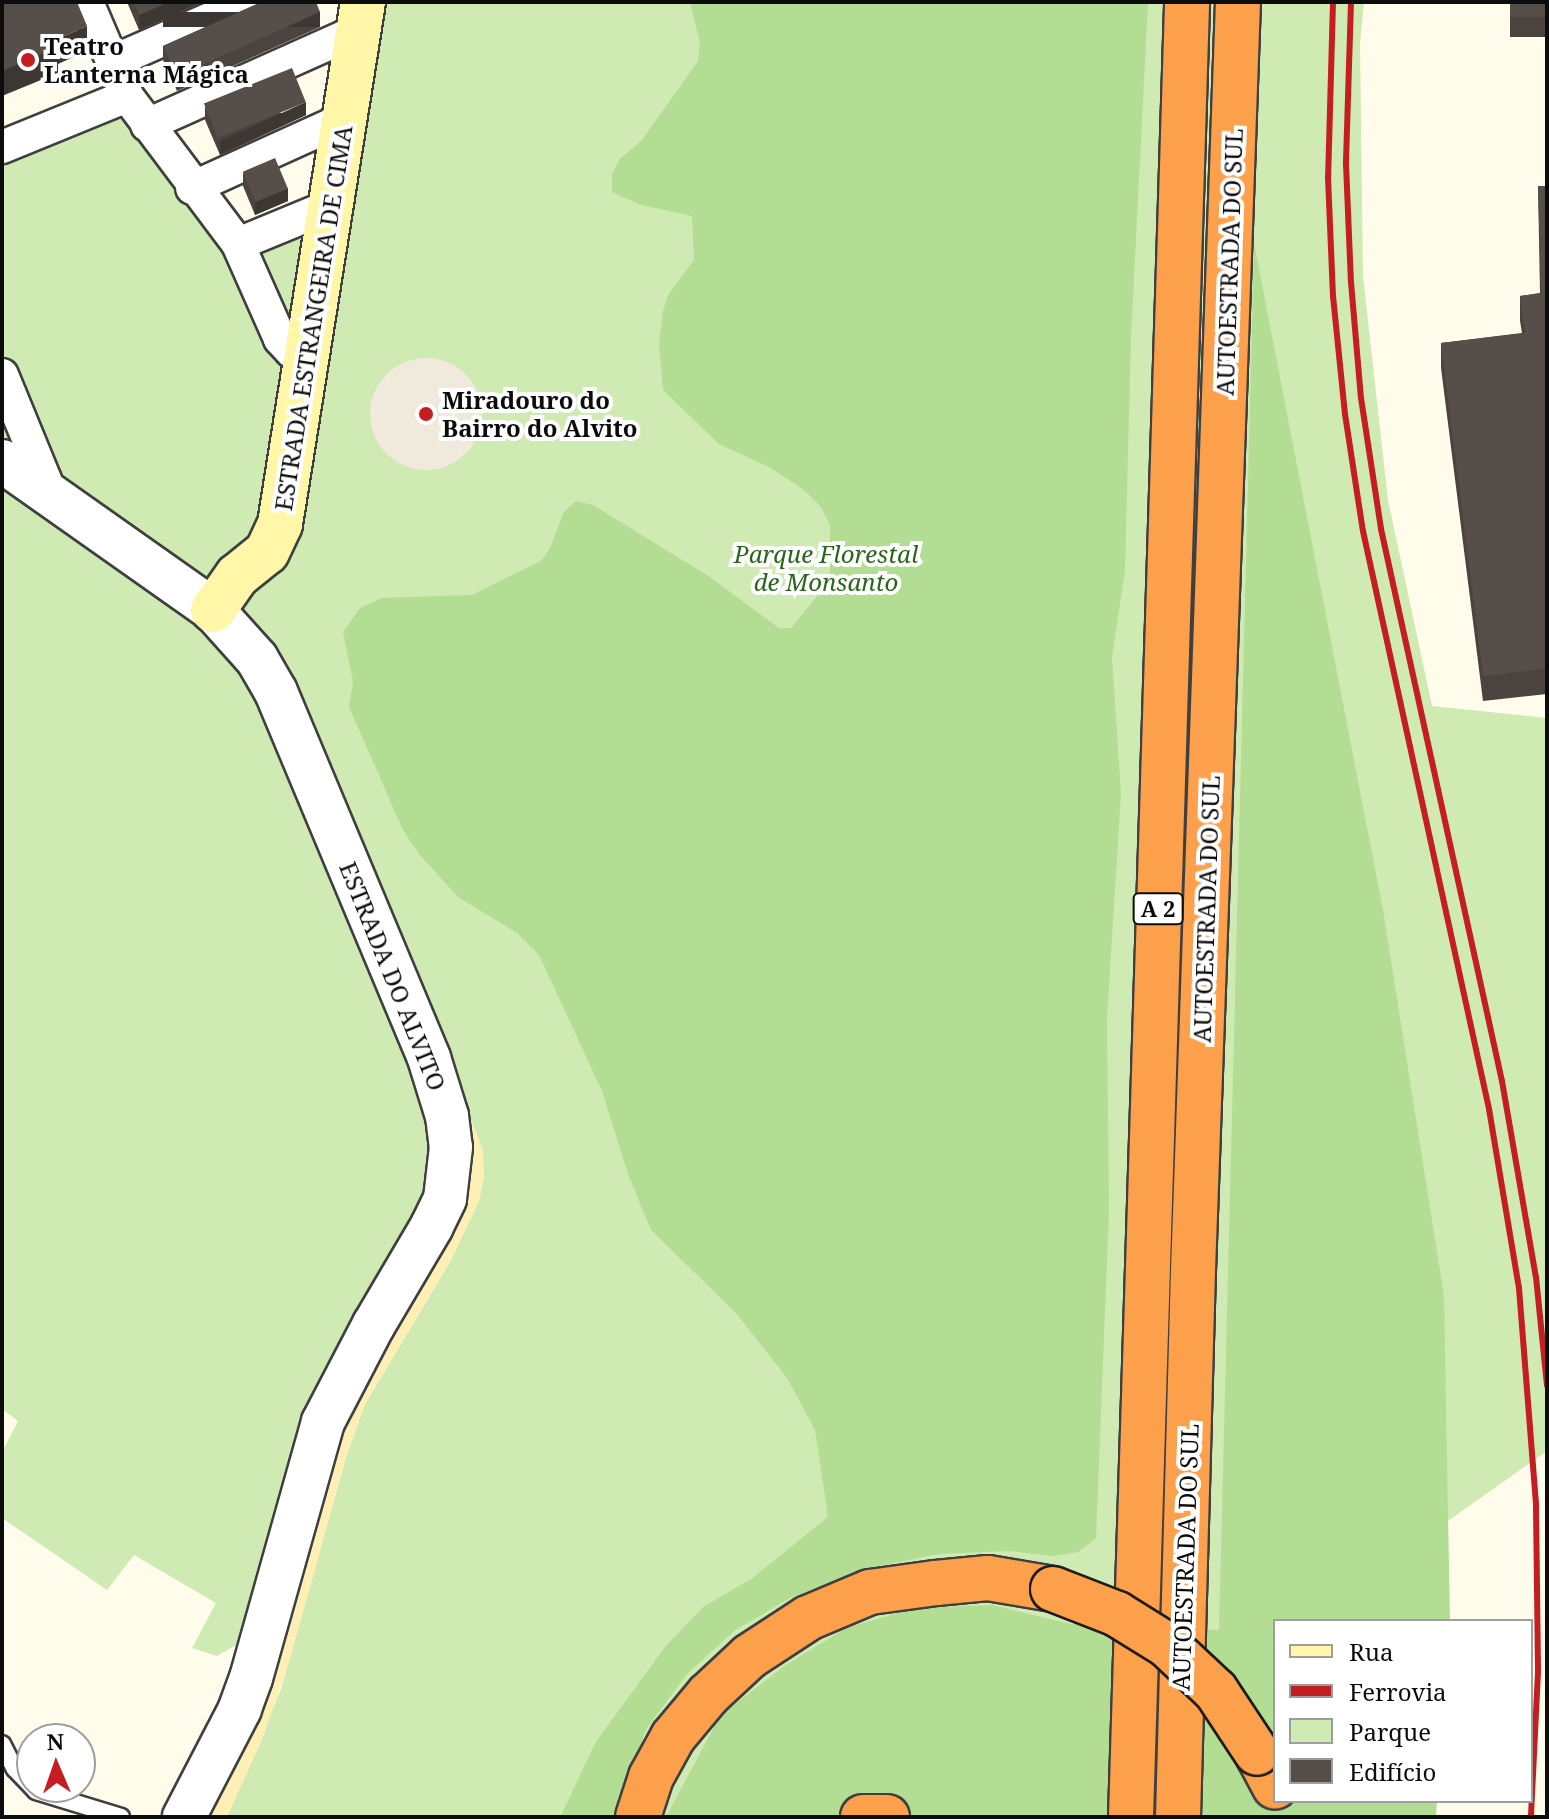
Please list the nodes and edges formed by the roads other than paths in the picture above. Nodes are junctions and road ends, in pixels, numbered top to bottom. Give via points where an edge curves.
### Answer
1 (87, 2) edge
2 (249, 2) edge
3 (1187, 2) edge
4 (1238, 2) edge
5 (361, 16) edge
6 (112, 62) junction
7 (127, 96) junction
8 (344, 119) junction
9 (147, 125) junction
10 (2, 147) edge
11 (192, 188) junction
12 (330, 206) junction
13 (238, 244) junction
14 (307, 356) junction
15 (2, 375) edge
16 (2, 461) edge
17 (43, 491) junction
18 (213, 610) junction
19 (2, 1744) edge
20 (1266, 1770) edge
21 (121, 1817) edge
22 (184, 1817) edge
23 (638, 1817) edge
24 (863, 1817) edge
25 (887, 1817) edge
26 (1131, 1817) edge
27 (1178, 1817) edge

1 - 6 street
2 - 6 street
3 - 26 highway, AUTOESTRADA DO SUL / A 2
4 - 27 highway, AUTOESTRADA DO SUL / A 2
5 - 8 main road, ESTRADA ESTRANGEIRA DE CIMA
5 - 9 street
6 - 7 street
7 - 9 street
7 - 10 street
8 - 11 street
8 - 12 main road, ESTRADA ESTRANGEIRA DE CIMA
9 - 11 street
11 - 13 street
12 - 13 street
12 - 14 main road, ESTRADA ESTRANGEIRA DE CIMA
13 - 14 street via 280,339 291,351
14 - 18 main road, ESTRADA ESTRANGEIRA DE CIMA via 277,536 267,552 237,576
15 - 17 street via 45,480
16 - 17 street, ESTRADA DO ALVITO
17 - 18 street, ESTRADA DO ALVITO
18 - 22 street, ESTRADA DO ALVITO via 257,659 276,692 439,1087 451,1173 432,1226 323,1422 251,1678
19 - 21 lane via 15,1769 36,1791
20 - 23 highway, bridge via 1216,1691 1167,1645 1117,1614 1053,1589 988,1578 870,1592 808,1618 750,1656 673,1737 651,1777
24 - 25 highway

